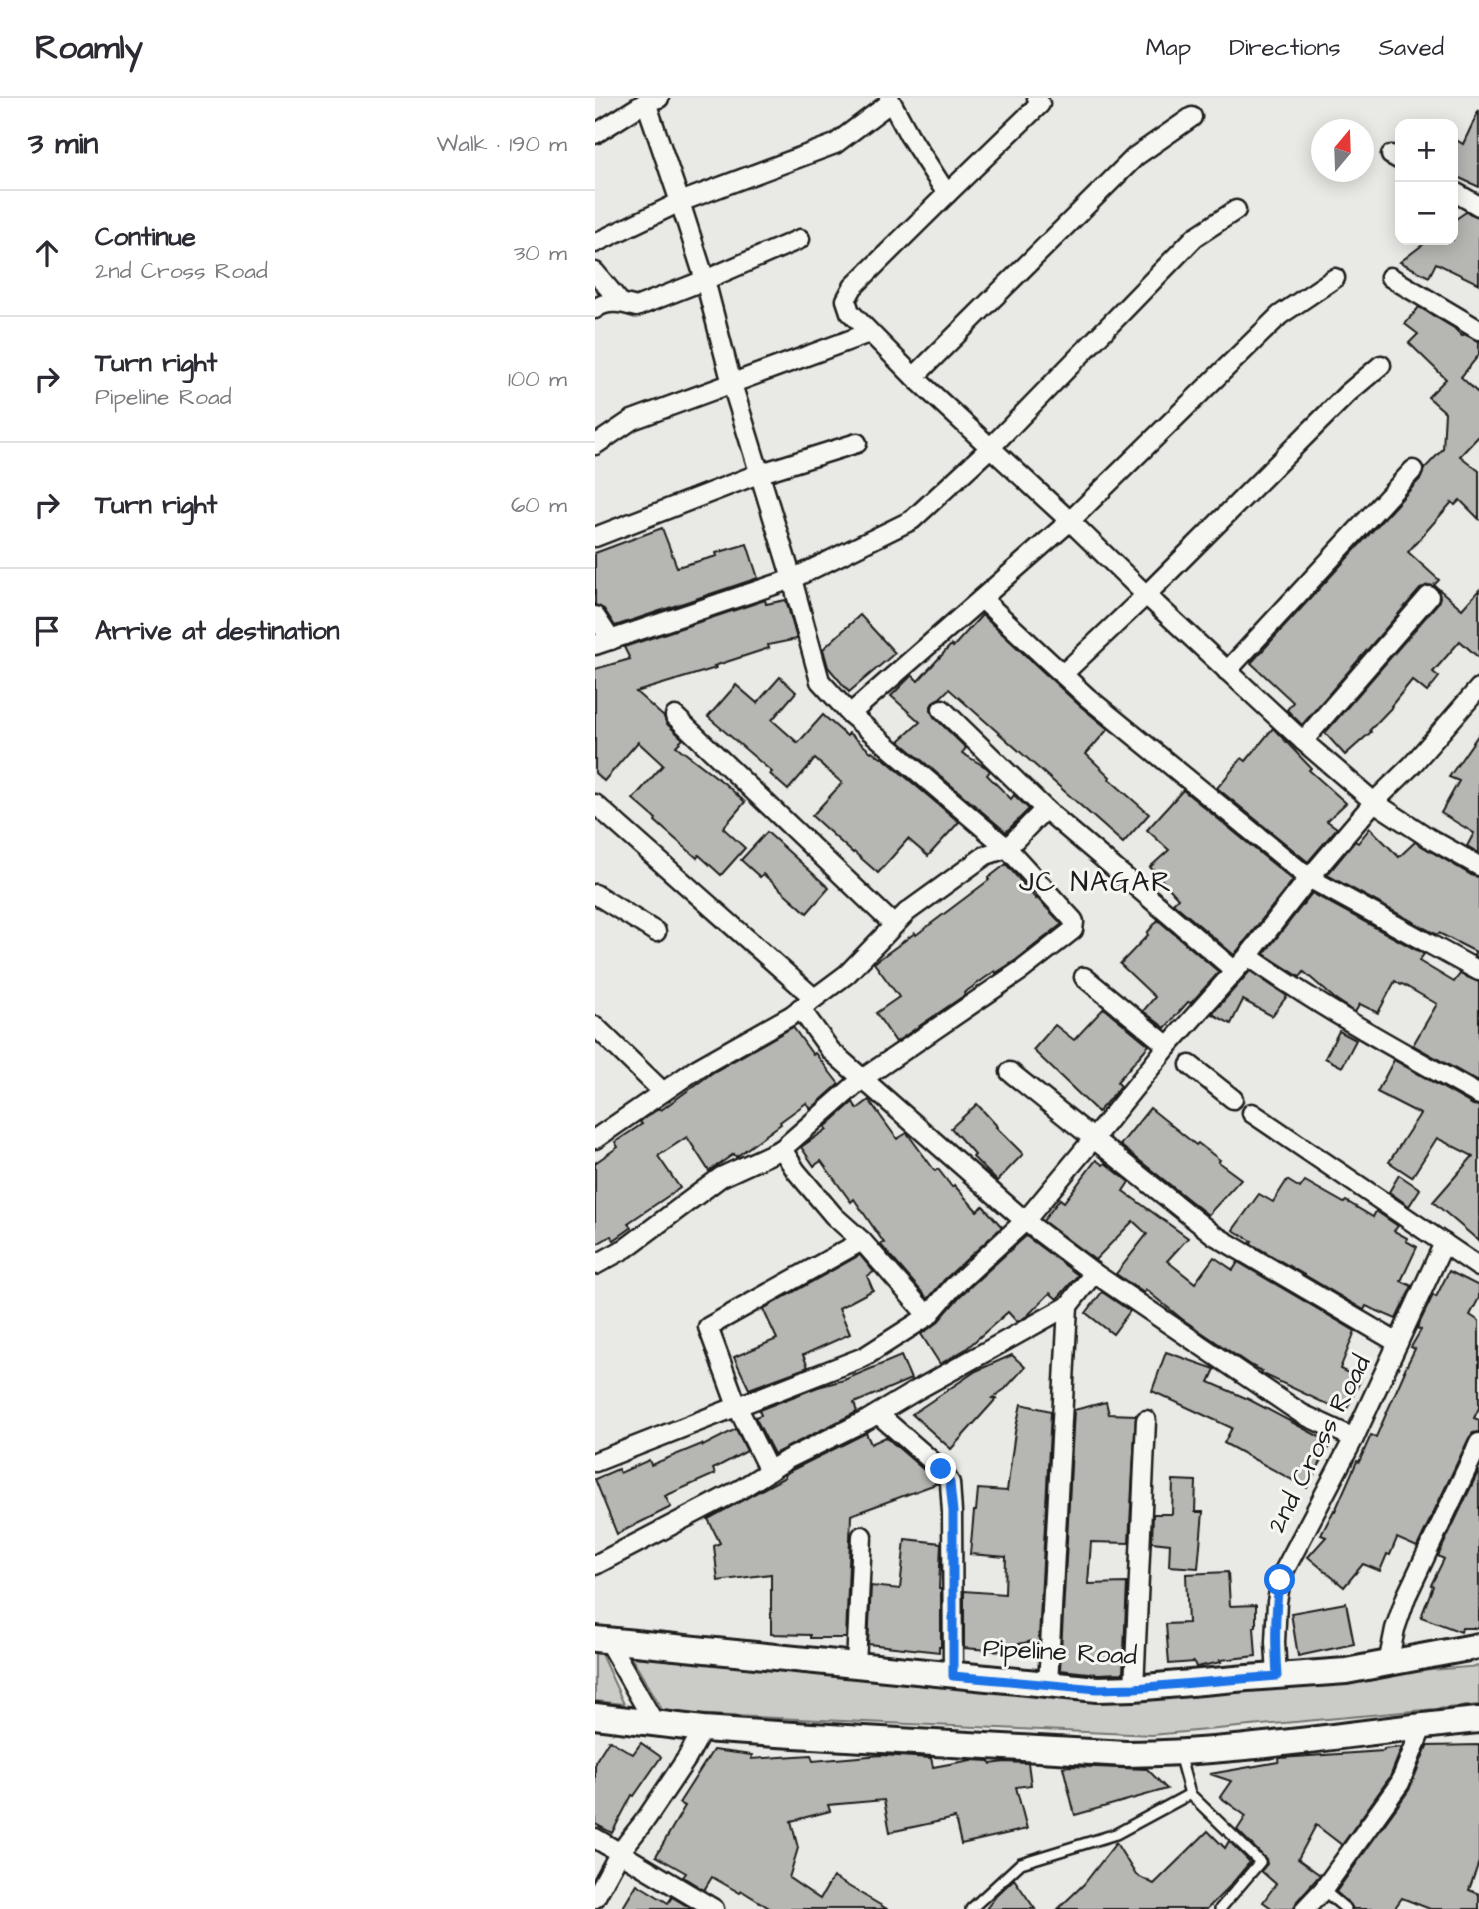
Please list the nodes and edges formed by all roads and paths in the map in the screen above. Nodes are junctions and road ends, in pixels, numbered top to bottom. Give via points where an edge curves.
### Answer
1 (1037, 98) edge
2 (652, 100) edge
3 (890, 100) edge
4 (1192, 117) dead end
5 (595, 134) edge
6 (947, 194) junction
7 (1458, 194) edge
8 (680, 202) junction
9 (1479, 206) edge
10 (1236, 210) dead end
11 (800, 239) dead end
12 (595, 243) edge
13 (595, 272) edge
14 (1390, 277) dead end
15 (1335, 278) dead end
16 (705, 280) junction
17 (620, 302) junction
18 (595, 309) edge
19 (1479, 330) edge
20 (869, 333) junction
21 (1381, 365) dead end
22 (914, 377) junction
23 (732, 384) junction
24 (857, 443) dead end
25 (595, 445) edge
26 (990, 448) junction
27 (1413, 470) dead end
28 (758, 474) junction
29 (1070, 521) junction
30 (595, 537) edge
31 (792, 579) junction
32 (1146, 595) junction
33 (1429, 596) dead end
34 (982, 599) junction
35 (595, 616) edge
36 (603, 643) edge
37 (1227, 671) junction
38 (1063, 674) junction
39 (1479, 688) edge
40 (942, 709) dead end
41 (850, 714) junction
42 (675, 716) dead end
43 (1303, 741) junction
44 (1374, 802) junction
45 (595, 804) edge
46 (1045, 809) junction
47 (1007, 848) junction
48 (1479, 866) edge
49 (1309, 878) junction
50 (595, 894) edge
51 (894, 925) junction
52 (656, 932) dead end
53 (1248, 956) junction
54 (1234, 970) junction
55 (1479, 971) edge
56 (1084, 977) dead end
57 (807, 1003) junction
58 (595, 1026) edge
59 (1168, 1046) junction
60 (1190, 1065) dead end
61 (1010, 1072) dead end
62 (862, 1079) junction
63 (663, 1092) junction
64 (1479, 1095) edge
65 (1233, 1099) dead end
66 (1252, 1113) dead end
67 (1094, 1138) junction
68 (595, 1139) edge
69 (782, 1149) junction
70 (1025, 1221) junction
71 (862, 1241) junction
72 (1444, 1243) junction
73 (595, 1265) edge
74 (1479, 1267) edge
75 (1094, 1273) junction
76 (1068, 1306) junction
77 (928, 1316) junction
78 (1398, 1343) junction
79 (737, 1406) junction
80 (878, 1414) junction
81 (1146, 1420) dead end
82 (1354, 1438) junction
83 (1479, 1443) edge
84 (595, 1462) edge
85 (769, 1471) junction
86 (862, 1536) dead end
87 (595, 1565) edge
88 (602, 1640) edge
89 (1479, 1646) edge
90 (1388, 1664) junction
91 (856, 1666) junction
92 (953, 1676) junction
93 (1277, 1676) junction
94 (1048, 1685) junction
95 (1134, 1688) junction
96 (595, 1716) edge
97 (1479, 1720) edge
98 (654, 1722) junction
99 (1423, 1724) junction
100 (703, 1729) junction
101 (1179, 1754) junction
102 (1190, 1794) junction
103 (595, 1838) edge
104 (620, 1852) junction
105 (1322, 1890) junction
106 (595, 1898) edge
107 (714, 1909) edge
108 (971, 1909) edge
109 (1220, 1909) edge
110 (1305, 1909) edge
111 (1346, 1909) edge

1 - 6 street via 1040,104
2 - 5 street
2 - 8 street
3 - 6 street
3 - 8 street via 835,144
4 - 22 street via 1136,156
6 - 20 street via 853,287 846,300 850,312
7 - 9 street
8 - 12 street
8 - 16 street
10 - 26 street via 1195,237
11 - 16 street
13 - 17 street
14 - 19 street
15 - 29 street via 1280,315
16 - 17 street via 636,307
16 - 23 street
17 - 18 street
20 - 22 street
20 - 23 street
21 - 32 street
22 - 26 street
23 - 25 street via 632,420
23 - 28 street
24 - 28 street
26 - 29 street
26 - 31 street via 912,520
27 - 37 street
28 - 30 street
28 - 31 street
29 - 32 street
29 - 34 street
31 - 36 street
31 - 41 street via 820,681
32 - 37 street
32 - 38 street
33 - 43 street
34 - 38 street
34 - 41 street
35 - 36 street
37 - 43 street
38 - 49 street
39 - 44 street
40 - 46 street
41 - 47 street
42 - 51 street
43 - 44 street
44 - 48 street
44 - 49 street
45 - 57 street
46 - 47 street
46 - 54 street
47 - 51 street via 986,855
47 - 62 street via 1075,922 1073,930
49 - 53 street
49 - 55 street
50 - 52 street
51 - 57 street via 847,974
53 - 54 street
53 - 64 street
54 - 59 street
56 - 59 street
57 - 62 street via 831,1051
57 - 63 street
58 - 63 street
59 - 67 street
60 - 65 street
61 - 67 street
62 - 69 street
62 - 70 street
63 - 68 street
66 - 72 street
67 - 70 street
67 - 78 street via 1214,1235
69 - 71 street via 834,1216
69 - 73 street via 721,1177 626,1248
70 - 75 street
70 - 77 street
71 - 77 street
71 - 79 street via 708,1327
72 - 74 street
72 - 78 street, 2nd Cross Road
75 - 76 street
75 - 82 street via 1302,1414
76 - 80 street
76 - 94 street
77 - 79 street via 864,1357
78 - 82 street, 2nd Cross Road
79 - 84 street
79 - 85 street
80 - 85 street
80 - 92 street via 944,1472 950,1483
81 - 95 street
82 - 93 street, 2nd Cross Road via 1280,1580
83 - 90 street via 1406,1597
85 - 87 street
86 - 91 street
88 - 91 main road, Pipeline Road
88 - 98 street
89 - 90 main road, Pipeline Road
90 - 93 main road, Pipeline Road
91 - 92 main road, Pipeline Road
92 - 94 main road, Pipeline Road
93 - 95 main road, Pipeline Road
94 - 95 main road, Pipeline Road
96 - 98 main road
97 - 99 main road
98 - 100 main road
99 - 101 main road
99 - 105 street via 1400,1783
100 - 101 main road
100 - 104 street
101 - 102 lane
102 - 108 lane via 1116,1834 1021,1863
102 - 109 lane via 1260,1862
103 - 104 street
104 - 106 street
104 - 107 street
105 - 110 street
105 - 111 lane

